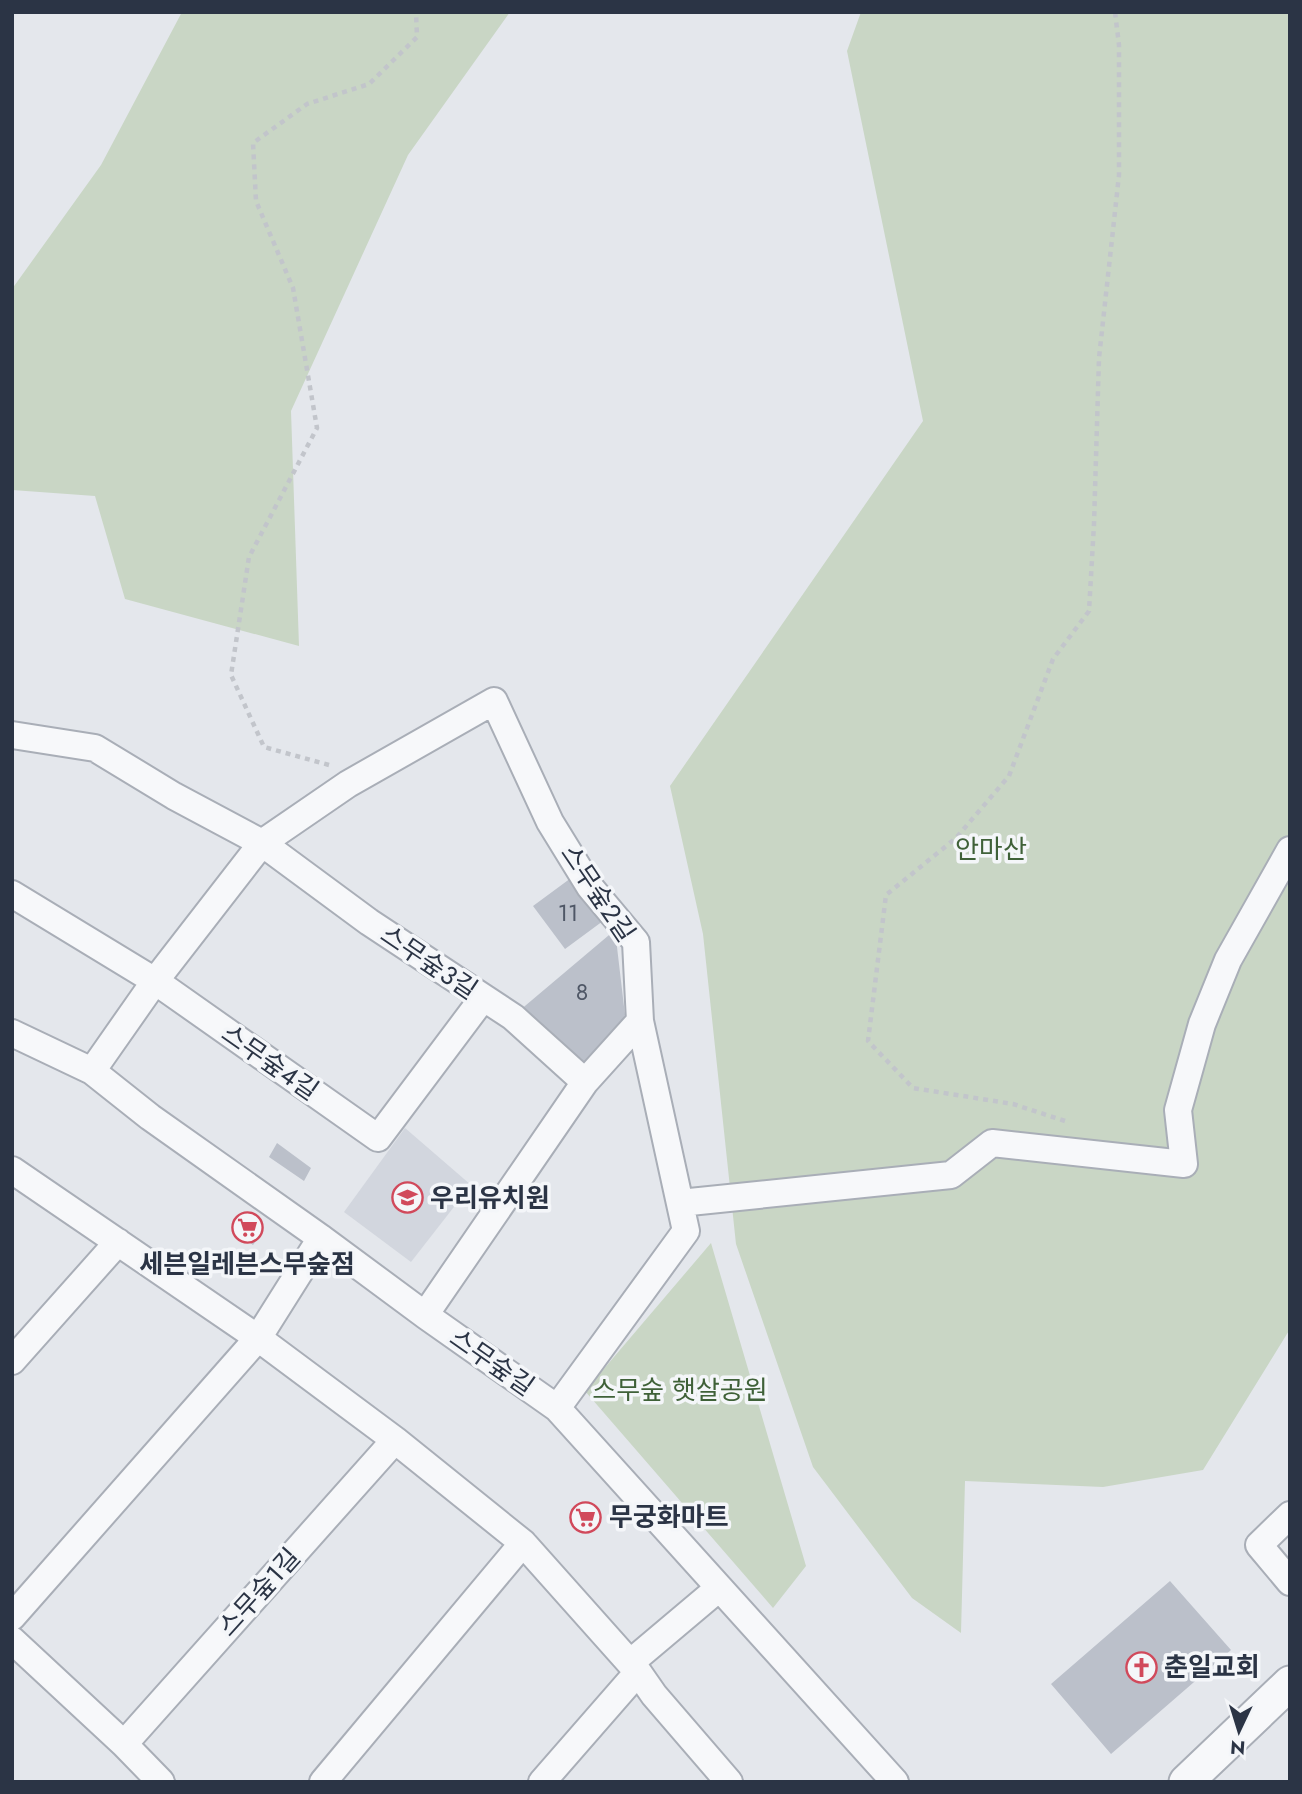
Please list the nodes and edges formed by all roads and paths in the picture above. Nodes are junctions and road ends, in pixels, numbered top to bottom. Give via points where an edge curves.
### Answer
1 (416, 12) edge
2 (1115, 12) edge
3 (12, 736) edge
4 (365, 775) junction
5 (262, 843) junction
6 (1290, 850) edge
7 (12, 894) edge
8 (155, 981) junction
9 (483, 998) junction
10 (640, 1021) junction
11 (12, 1033) edge
12 (92, 1071) junction
13 (584, 1082) junction
14 (1076, 1124) dead end
15 (12, 1170) edge
16 (680, 1203) junction
17 (321, 1238) junction
18 (118, 1242) junction
19 (425, 1315) junction
20 (258, 1338) junction
21 (12, 1361) edge
22 (556, 1408) junction
23 (395, 1440) junction
24 (1290, 1515) edge
25 (523, 1543) junction
26 (1290, 1583) edge
27 (719, 1588) junction
28 (12, 1617) edge
29 (12, 1640) edge
30 (634, 1667) junction
31 (1290, 1683) edge
32 (124, 1744) junction
33 (161, 1782) edge
34 (323, 1782) edge
35 (542, 1782) edge
36 (729, 1782) edge
37 (895, 1782) edge
38 (1185, 1782) edge

1 - 4 path via 416,37 369,84 307,104 253,143 256,201 293,288 317,428 249,556 232,675 264,747
2 - 14 path via 1119,175 1098,358 1089,611 1053,659 1009,776 956,838 886,895 868,1041 913,1088 1013,1104
3 - 5 street, 스무숲3길 via 95,748
4 - 5 street, 스무숲2길
4 - 10 street, 스무숲2길 via 494,702 550,822 590,887 636,942
5 - 8 street, 스무숲2길
5 - 9 street, 스무숲3길
6 - 16 street via 1228,960 1202,1024 1178,1110 1184,1164 992,1143 951,1175
7 - 8 street, 스무숲4길
8 - 9 street, 스무숲4길 via 378,1138
8 - 12 street, 스무숲2길
9 - 13 street, 스무숲3길 via 513,1017
10 - 13 street
10 - 16 street, 스무숲2길
11 - 12 street, 스무숲길
12 - 17 street, 스무숲길
13 - 19 street
15 - 18 street
16 - 22 street, 스무숲2길 via 686,1231
17 - 19 street, 스무숲길
17 - 20 street
18 - 20 street
18 - 21 street
19 - 22 street, 스무숲길
20 - 23 street
20 - 28 street
22 - 27 street, 스무숲길
23 - 25 street
23 - 32 street, 스무숲1길
24 - 26 street via 1259,1545
25 - 30 street
25 - 34 street
27 - 30 street
27 - 37 street, 스무숲길
29 - 32 street
30 - 35 street
30 - 36 street
31 - 38 street
32 - 33 street

